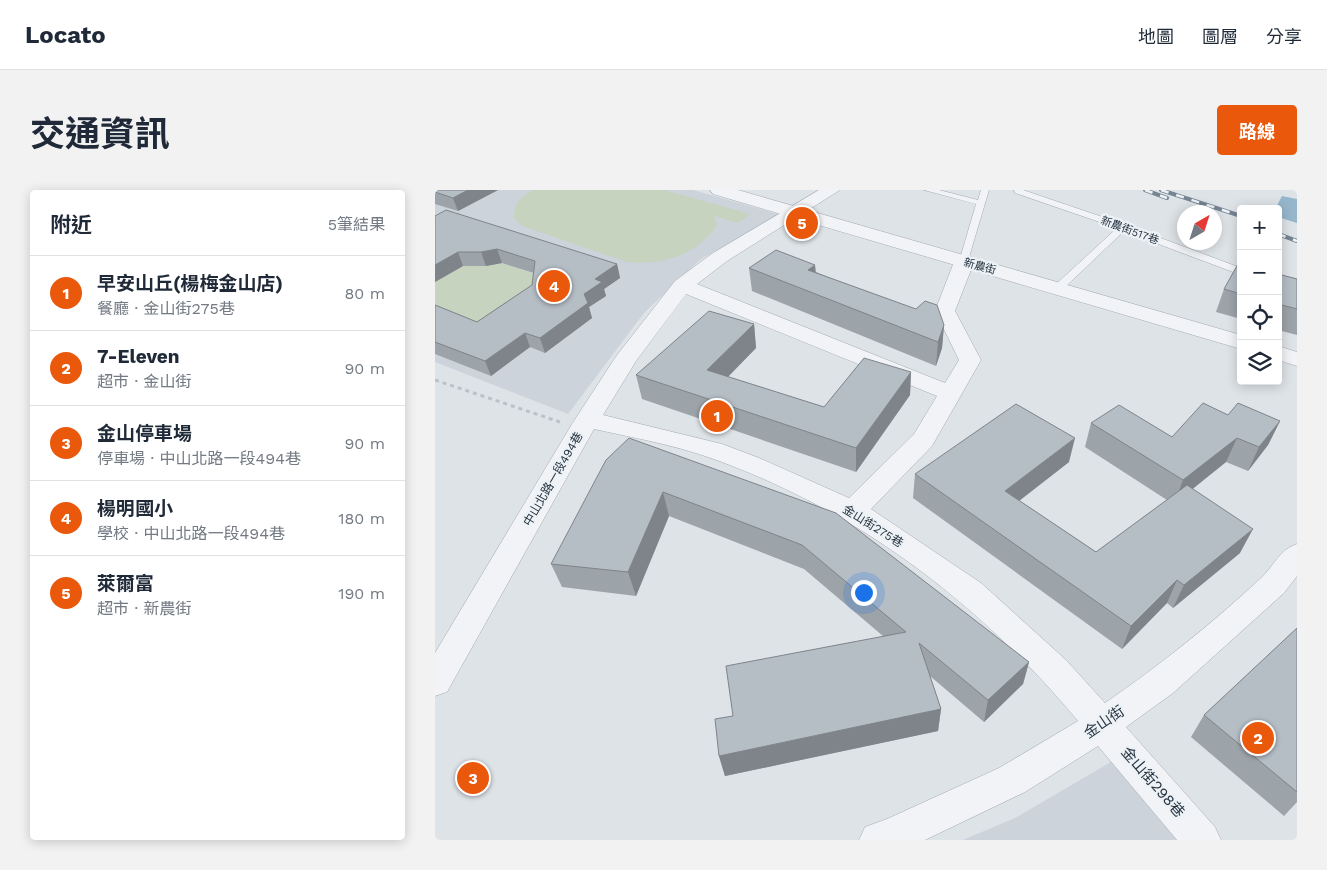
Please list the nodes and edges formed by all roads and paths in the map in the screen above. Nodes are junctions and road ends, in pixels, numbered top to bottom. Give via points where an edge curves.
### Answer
1 (719, 190) edge
2 (831, 190) edge
3 (928, 190) edge
4 (985, 190) edge
5 (1017, 191) edge
6 (981, 203) junction
7 (795, 212) junction
8 (1123, 227) junction
9 (964, 262) junction
10 (1237, 270) edge
11 (682, 285) junction
12 (1058, 288) junction
13 (1237, 341) edge
14 (1282, 354) edge
15 (1297, 359) edge
16 (435, 380) edge
17 (950, 393) junction
18 (585, 425) junction
19 (853, 511) junction
20 (1297, 556) edge
21 (435, 682) edge
22 (1103, 724) junction
23 (878, 840) edge
24 (1202, 840) edge

1 - 7 street, 新農街
2 - 7 street, 中山北路一段494巷
3 - 6 lane
4 - 6 lane
5 - 8 lane, 新農街517巷
6 - 9 lane
7 - 9 street, 新農街
7 - 11 street, 中山北路一段494巷 via 720,256
8 - 10 lane, 新農街517巷
8 - 12 lane
9 - 12 street, 新農街
9 - 17 street via 945,311 970,360
11 - 17 street
11 - 18 street, 中山北路一段494巷 via 625,360
12 - 13 street, 新農街
14 - 15 street
16 - 18 path
17 - 19 street via 923,440
18 - 19 street, 金山街275巷 via 713,450
18 - 21 street, 中山北路一段494巷
19 - 22 street, 金山街275巷 via 970,591 1055,670
20 - 22 street, 金山街 via 1273,585 1161,682
22 - 23 street, 金山街 via 1012,780
22 - 24 street, 金山街298巷

